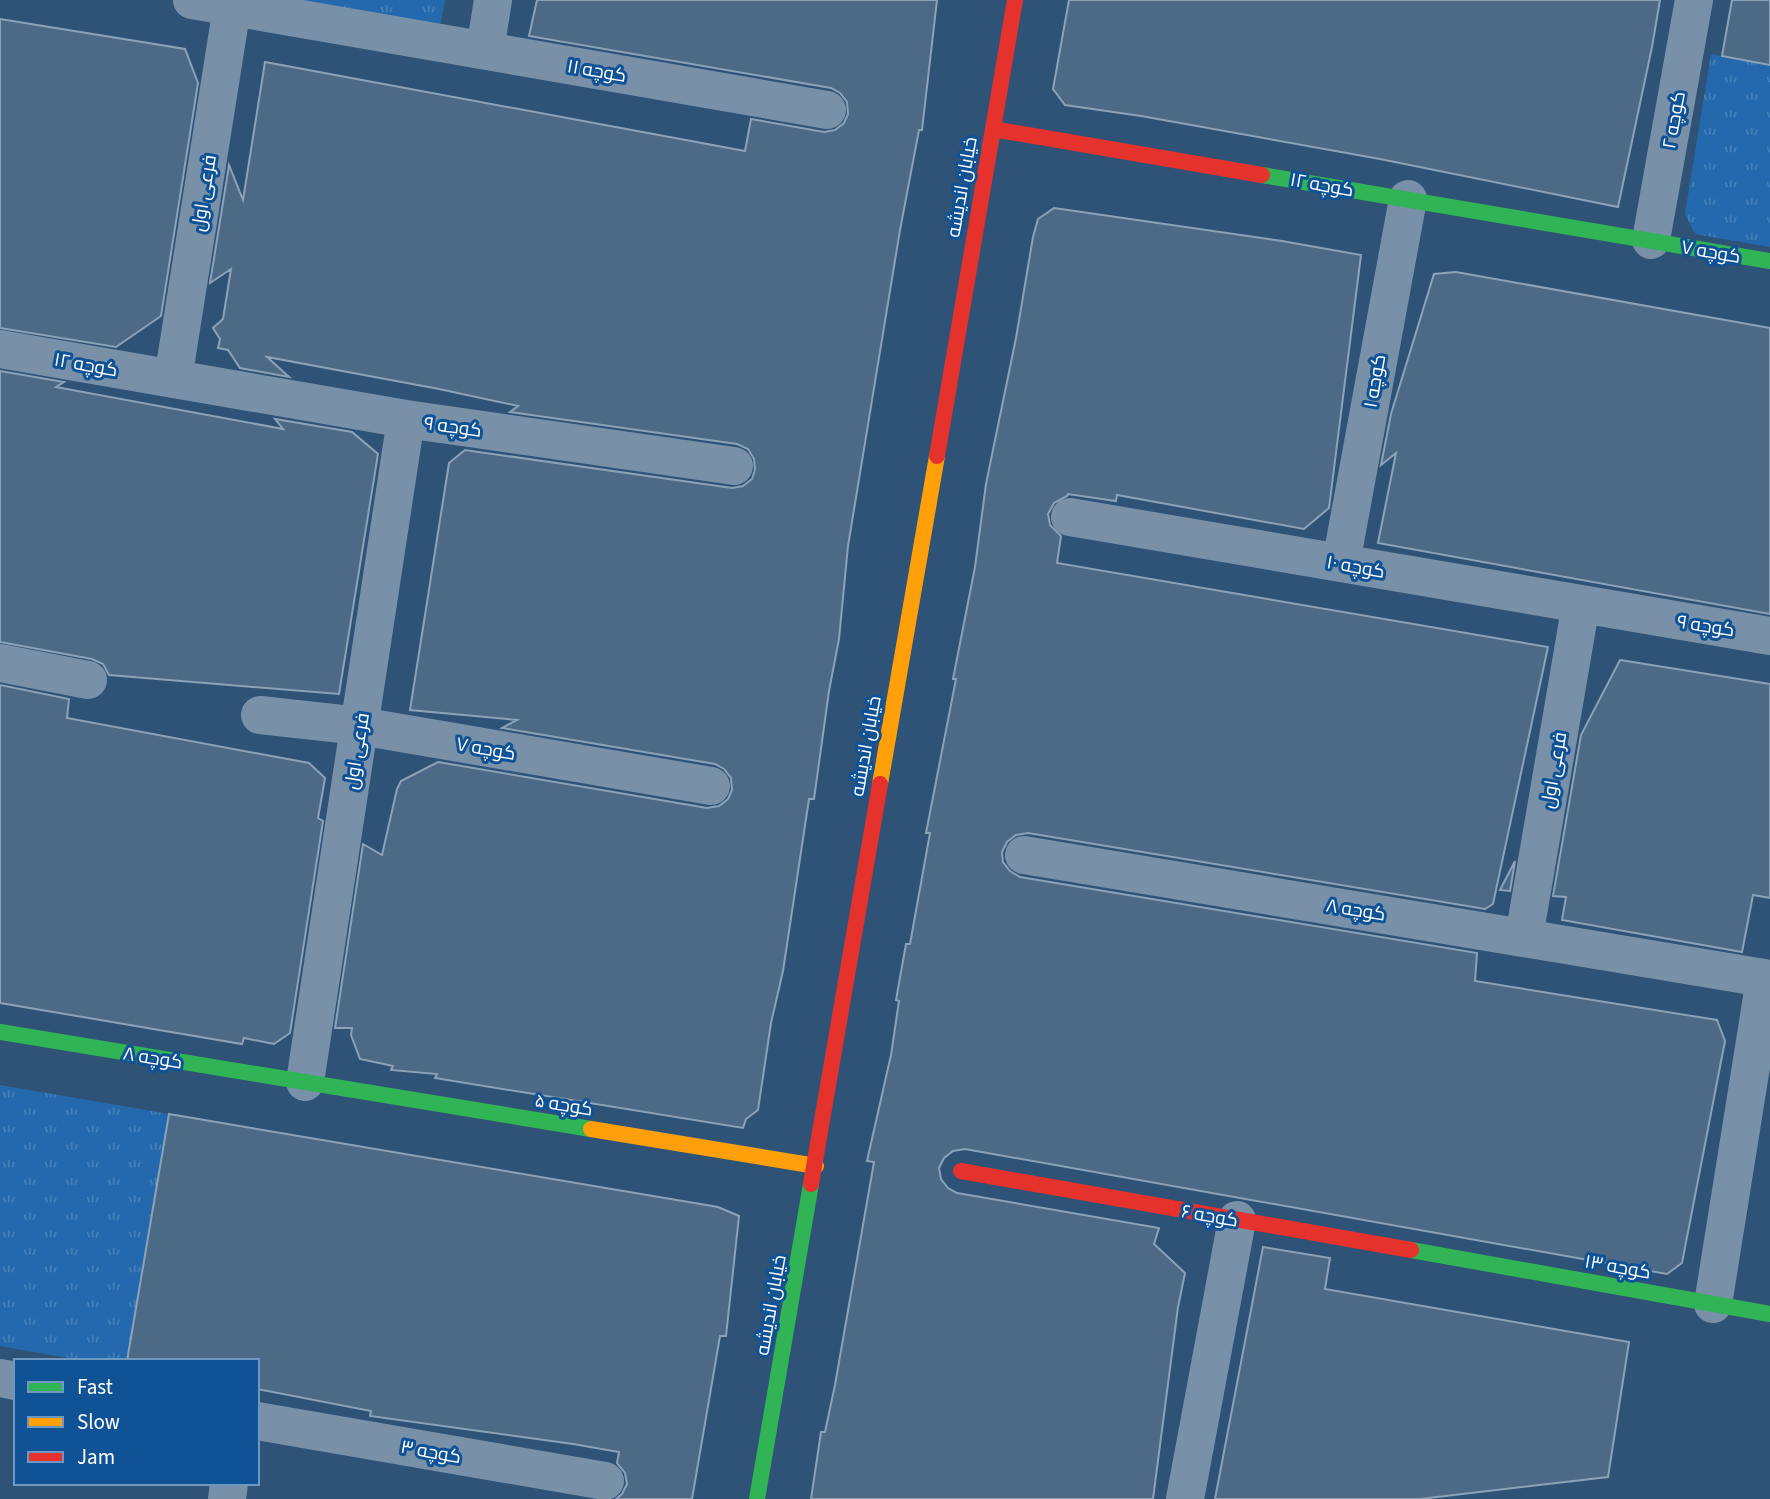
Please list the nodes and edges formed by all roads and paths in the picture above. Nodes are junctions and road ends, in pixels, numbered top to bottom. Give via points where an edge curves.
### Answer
1 (192, 0) edge
2 (493, 0) edge
3 (1015, 0) edge
4 (1694, 0) edge
5 (232, 7) junction
6 (485, 50) junction
7 (827, 110) dead end
8 (993, 129) junction
9 (1408, 199) junction
10 (1651, 240) junction
11 (1770, 261) edge
12 (0, 349) edge
13 (173, 379) junction
14 (406, 419) junction
15 (734, 466) dead end
16 (1070, 517) dead end
17 (1341, 563) junction
18 (1581, 604) junction
19 (1642, 615) joint
20 (1770, 636) edge
21 (0, 663) edge
22 (88, 680) dead end
23 (260, 715) dead end
24 (360, 726) junction
25 (711, 786) dead end
26 (1024, 855) dead end
27 (1524, 937) junction
28 (1768, 979) edge
29 (0, 1032) edge
30 (305, 1083) junction
31 (816, 1166) junction
32 (961, 1171) dead end
33 (1237, 1220) junction
34 (1460, 1259) joint
35 (1713, 1304) junction
36 (1770, 1314) edge
37 (259, 1421) edge
38 (604, 1481) dead end
39 (757, 1499) edge
40 (1185, 1499) edge

1 - 5 street, کوچه ۱۱
2 - 6 street
3 - 8 street, خیابان اندیشه
4 - 10 street, کوچه ۲
5 - 6 street, کوچه ۱۱
5 - 13 street, فرعی اول
6 - 7 street, کوچه ۱۱
8 - 9 street, کوچه ۱۲
8 - 31 street, خیابان اندیشه
9 - 10 street, کوچه ۱۲
9 - 17 street, کوچه ۱
10 - 11 street, کوچه ۷
12 - 13 street, کوچه ۱۲
13 - 14 street, کوچه ۹
14 - 15 street, کوچه ۹
14 - 24 street, فرعی اول
16 - 17 street, کوچه ۱۰
17 - 18 street, کوچه ۱۰
18 - 19 street, کوچه ۱۰
18 - 27 street, فرعی اول
19 - 20 street, کوچه ۹
21 - 22 street
23 - 24 street, کوچه ۷
24 - 25 street, کوچه ۷
24 - 30 street, فرعی اول
26 - 27 street, کوچه ۸
27 - 28 street, کوچه ۸
28 - 35 street
29 - 30 street, کوچه ۸
30 - 31 street, کوچه ۵
31 - 39 street, خیابان اندیشه
32 - 33 street, کوچه ۶
33 - 34 street, کوچه ۶
33 - 40 street
34 - 35 street, کوچه ۱۳
35 - 36 street, کوچه ۱۳
37 - 38 street, کوچه ۳

